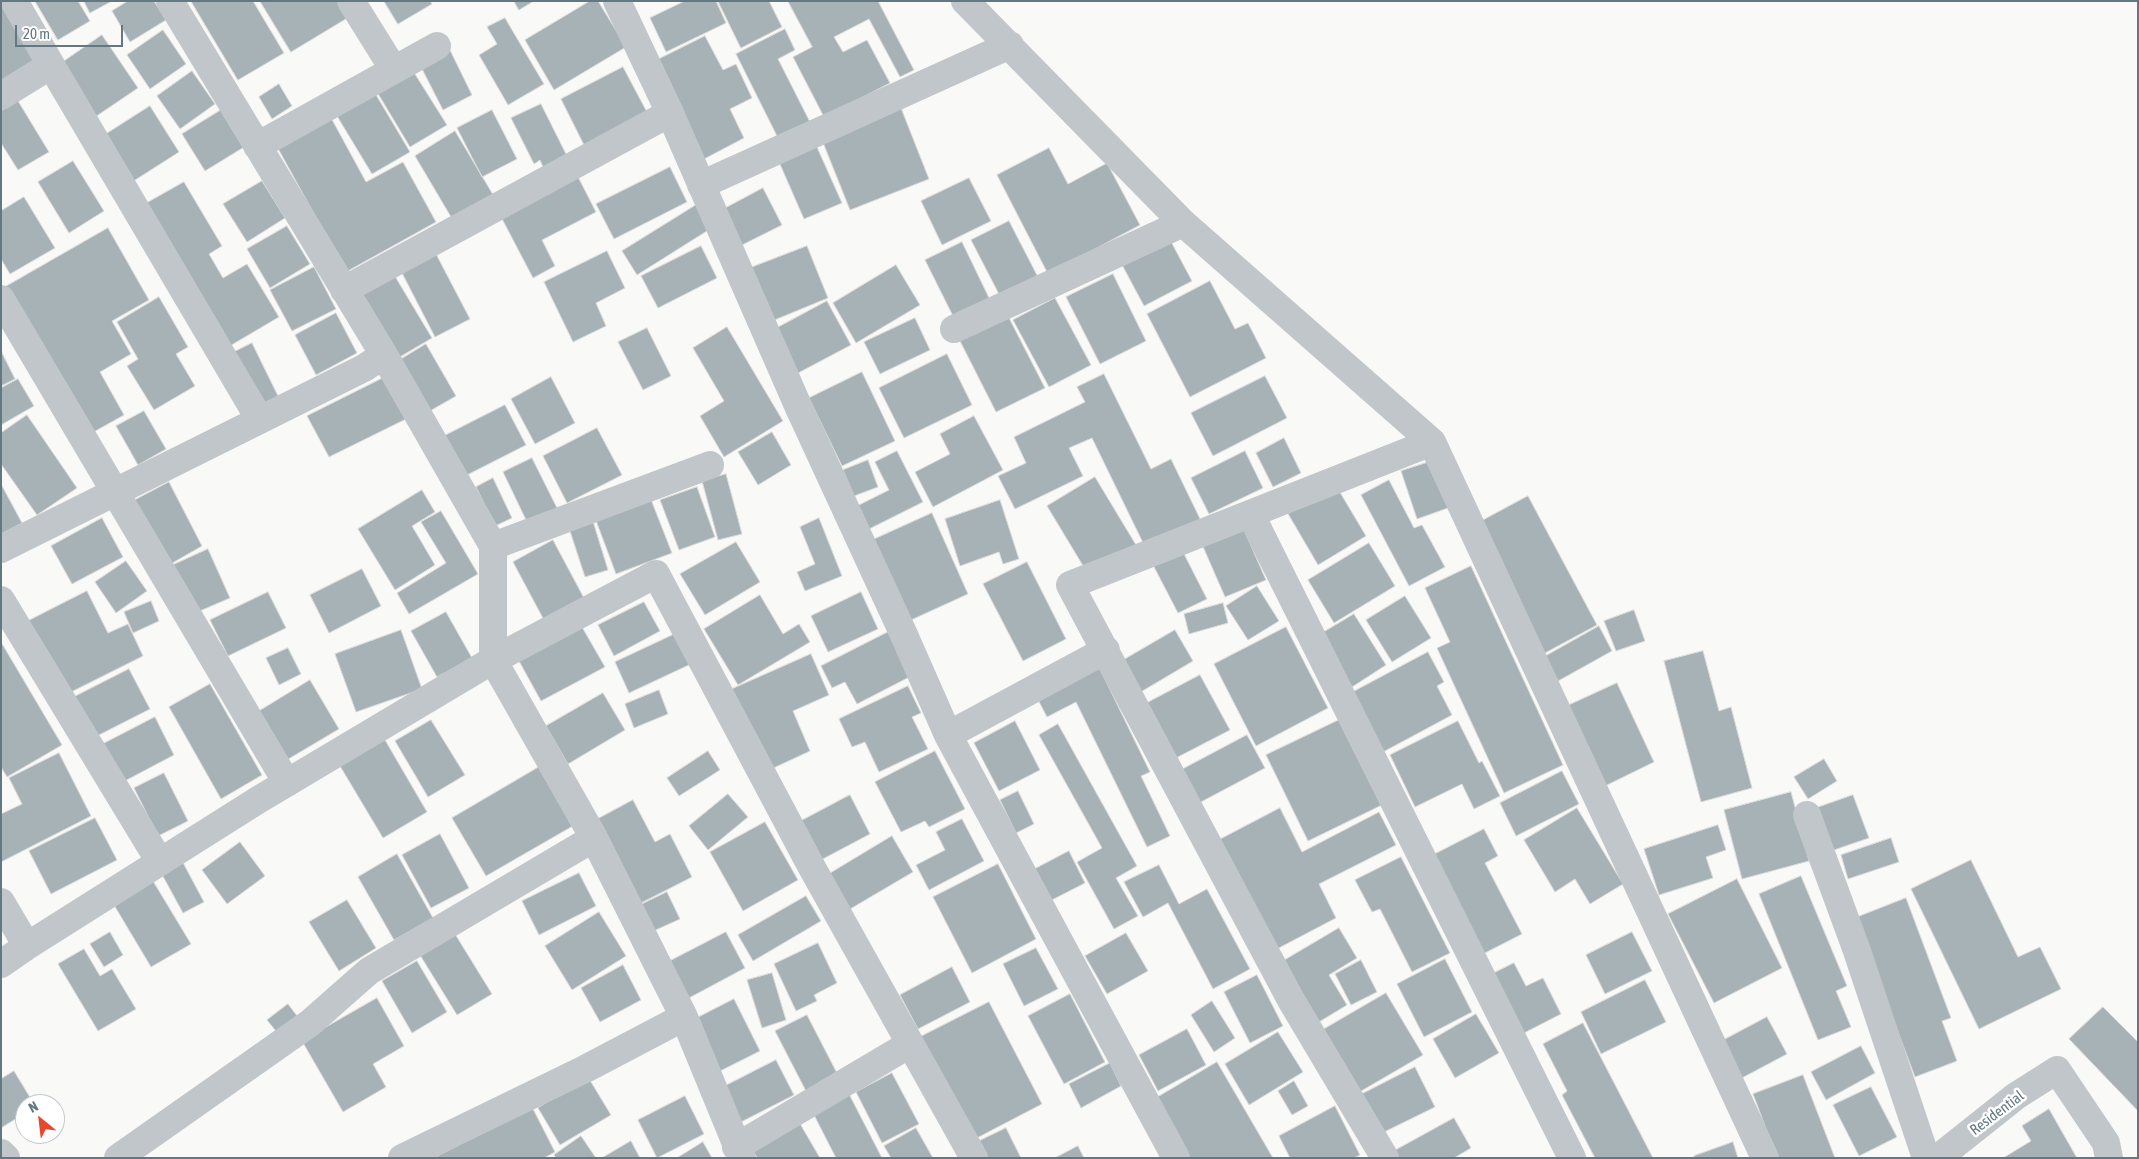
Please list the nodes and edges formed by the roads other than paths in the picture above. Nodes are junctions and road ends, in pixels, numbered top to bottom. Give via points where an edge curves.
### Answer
1 (14, 1) edge
2 (170, 1) edge
3 (351, 1) edge
4 (617, 1) edge
5 (965, 1) edge
6 (1010, 45) junction
7 (437, 46) dead end
8 (51, 65) junction
9 (394, 70) junction
10 (1, 96) edge
11 (670, 113) junction
12 (257, 146) junction
13 (701, 185) junction
14 (1182, 223) junction
15 (344, 290) junction
16 (1, 299) edge
17 (954, 329) dead end
18 (384, 355) junction
19 (260, 420) junction
20 (1432, 442) junction
21 (710, 465) dead end
22 (115, 492) junction
23 (1251, 514) junction
24 (493, 546) junction
25 (1, 549) edge
26 (1, 600) edge
27 (1106, 650) junction
28 (493, 660) junction
29 (948, 735) junction
30 (287, 783) junction
31 (1807, 815) dead end
32 (594, 838) junction
33 (160, 862) junction
34 (1, 902) edge
35 (26, 946) junction
36 (1, 964) edge
37 (684, 1017) junction
38 (910, 1044) junction
39 (739, 1152) edge
40 (1, 1153) edge
41 (6, 1158) edge
42 (118, 1158) edge
43 (402, 1158) edge
44 (974, 1158) edge
45 (1176, 1158) edge
46 (1385, 1158) edge
47 (1572, 1158) edge
48 (1766, 1158) edge
49 (1926, 1158) edge
50 (1938, 1158) edge
51 (2109, 1158) edge

1 - 8 street
2 - 12 street
3 - 9 street
4 - 11 street
5 - 6 street
6 - 13 street
6 - 14 street
7 - 9 street
8 - 10 street
8 - 19 street
9 - 12 street
11 - 13 street
11 - 15 street
12 - 15 street
13 - 29 street
14 - 17 street
14 - 20 street
15 - 18 street
16 - 22 street
18 - 19 street
18 - 24 street
19 - 22 street
20 - 23 street
20 - 48 street
21 - 24 street
22 - 25 street
22 - 30 street
23 - 27 street via 1070,585
23 - 47 street
24 - 28 street
26 - 33 street
27 - 29 street
27 - 46 street via 1291,1000
28 - 30 street
28 - 32 street
28 - 38 street via 656,574
29 - 45 street
30 - 33 street
31 - 49 street
32 - 37 street
32 - 42 street via 369,971 310,1023
33 - 35 street
34 - 35 street
35 - 36 street
37 - 39 street
37 - 43 street
38 - 39 street
38 - 44 street
40 - 41 street
50 - 51 street, Residential via 2016,1096 2057,1070 2106,1143

